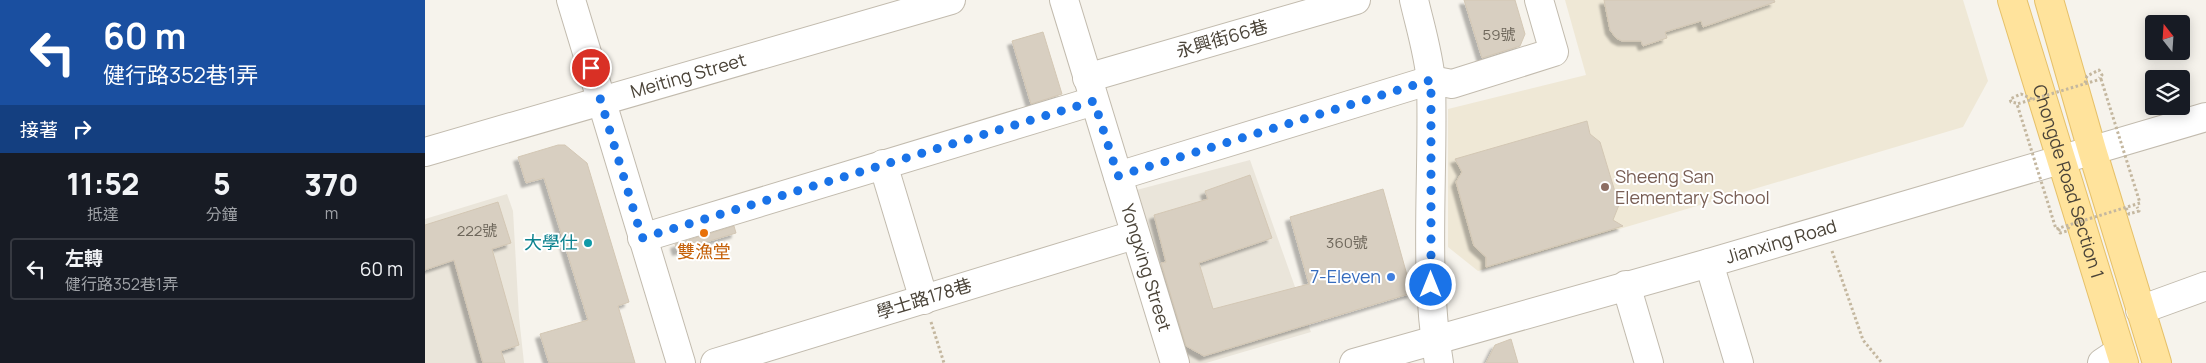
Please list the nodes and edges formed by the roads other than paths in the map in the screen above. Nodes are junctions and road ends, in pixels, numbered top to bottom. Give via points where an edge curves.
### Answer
1 (571, 0) edge
2 (951, 0) edge
3 (1064, 0) edge
4 (1356, 0) edge
5 (1414, 0) edge
6 (1539, 0) edge
7 (2012, 0) edge
8 (2049, 0) edge
9 (1431, 80) junction
10 (1091, 90) junction
11 (602, 102) junction
12 (2206, 117) edge
13 (2092, 150) junction
14 (425, 152) edge
15 (2061, 159) junction
16 (883, 164) junction
17 (1118, 176) junction
18 (1134, 235) junction
19 (642, 238) junction
20 (1709, 262) junction
21 (1626, 286) junction
22 (2206, 286) edge
23 (924, 300) junction
24 (2140, 310) junction
25 (1437, 351) edge
26 (2115, 359) edge
27 (681, 363) edge
28 (715, 363) edge
29 (1175, 363) edge
30 (1354, 363) edge
31 (1649, 363) edge
32 (1739, 363) edge
33 (2157, 363) edge

1 - 11 street
2 - 11 street, Meiting Street
3 - 10 street, Yongxing Street
4 - 10 street, 永興街66巷
5 - 9 street
6 - 9 street via 1554,52 1452,84
7 - 15 main road, Chongde Road Section 1
8 - 13 main road, Chongde Road Section 1
9 - 17 street
9 - 25 street via 1431,285
10 - 16 street, 永興街66巷
10 - 17 street, Yongxing Street
11 - 14 street, Meiting Street
11 - 19 street
12 - 13 street, Jianxing Road
13 - 15 street, Jianxing Road
13 - 24 main road, Chongde Road Section 1
15 - 20 street, Jianxing Road
15 - 26 main road, Chongde Road Section 1
16 - 19 street, 永興街66巷
16 - 23 street
17 - 18 street, Yongxing Street
18 - 23 street, 學士路178巷
18 - 29 street, Yongxing Street
19 - 27 street
20 - 21 street, Jianxing Road
20 - 32 street
21 - 25 street, Jianxing Road
21 - 31 street
22 - 24 street
23 - 28 street, 學士路178巷
24 - 33 main road, Chongde Road Section 1
25 - 30 street, Jianxing Road

